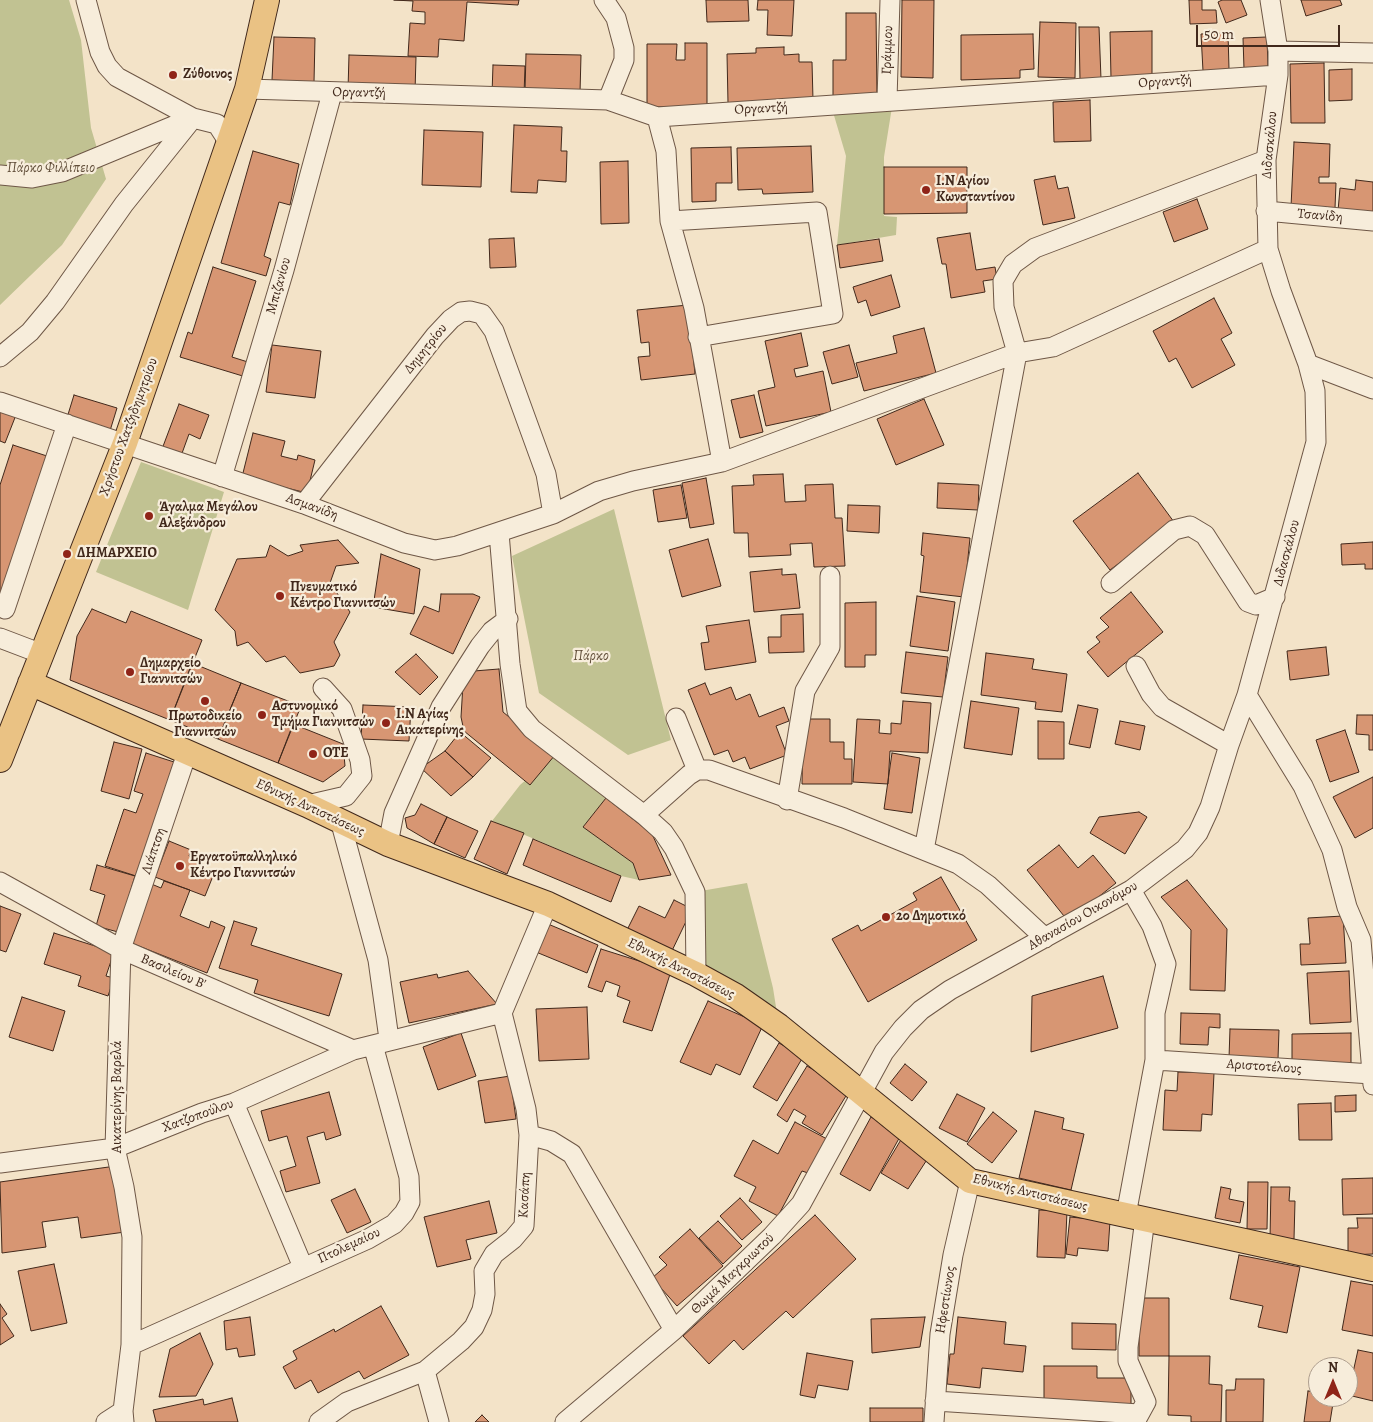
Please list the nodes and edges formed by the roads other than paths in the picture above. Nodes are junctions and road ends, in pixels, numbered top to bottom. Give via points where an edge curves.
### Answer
1 (86, 0) edge
2 (268, 0) edge
3 (604, 0) edge
4 (890, 0) edge
5 (1270, 0) edge
6 (1278, 51) junction
7 (1373, 54) edge
8 (1278, 75) junction
9 (247, 89) junction
10 (332, 93) junction
11 (608, 100) junction
12 (887, 100) junction
13 (656, 117) junction
14 (193, 118) junction
15 (228, 141) junction
16 (1266, 160) junction
17 (0, 175) edge
18 (1266, 211) junction
19 (670, 221) junction
20 (1373, 221) edge
21 (1268, 248) junction
22 (698, 337) junction
23 (1017, 353) junction
24 (0, 357) edge
25 (1308, 364) junction
26 (1373, 389) edge
27 (0, 402) edge
28 (67, 424) junction
29 (125, 443) junction
30 (722, 462) junction
31 (222, 478) junction
32 (304, 504) junction
33 (554, 514) junction
34 (498, 533) junction
35 (830, 576) dead end
36 (1111, 584) dead end
37 (1275, 596) junction
38 (5, 609) dead end
39 (508, 620) junction
40 (0, 638) edge
41 (42, 654) junction
42 (1136, 666) dead end
43 (30, 684) junction
44 (323, 688) dead end
45 (1247, 695) junction
46 (676, 718) dead end
47 (1229, 745) junction
48 (2, 750) edge
49 (187, 753) junction
50 (697, 770) junction
51 (787, 800) junction
52 (307, 805) junction
53 (644, 815) junction
54 (340, 820) junction
55 (388, 844) junction
56 (924, 850) junction
57 (0, 882) edge
58 (1131, 890) junction
59 (548, 904) junction
60 (1367, 934) edge
61 (1045, 938) junction
62 (121, 949) junction
63 (696, 974) junction
64 (502, 1013) junction
65 (381, 1042) junction
66 (353, 1050) junction
67 (1156, 1060) junction
68 (1372, 1070) edge
69 (861, 1092) junction
70 (234, 1103) junction
71 (528, 1135) junction
72 (114, 1148) junction
73 (0, 1163) edge
74 (970, 1181) junction
75 (1135, 1217) junction
76 (303, 1267) junction
77 (1373, 1269) edge
78 (674, 1330) junction
79 (131, 1345) junction
80 (425, 1372) junction
81 (935, 1401) junction
82 (123, 1417) edge
83 (1137, 1418) edge
84 (106, 1422) edge
85 (319, 1422) edge
86 (439, 1422) edge
87 (565, 1422) edge
88 (934, 1422) edge

1 - 14 street via 107,66 117,77 139,91
2 - 9 main road, Χρήστου Χατζηδημητρίου
3 - 11 street via 616,18 624,48 624,60
4 - 12 street, Γράμμου
5 - 6 street, Διδασκάλου
6 - 7 street
6 - 8 street, Διδασκάλου
8 - 12 street, Οργαντζή
8 - 16 street, Διδασκάλου
9 - 10 street, Οργαντζή
9 - 15 main road, Χρήστου Χατζηδημητρίου
10 - 11 street, Οργαντζή
10 - 31 street, Μπιζανίου
11 - 13 street, Οργαντζή
12 - 13 street, Οργαντζή
13 - 19 street via 666,151
14 - 15 street via 217,124
14 - 17 street via 62,172 32,178
14 - 24 street via 124,204 30,332
15 - 29 main road, Χρήστου Χατζηδημητρίου
16 - 18 street, Διδασκάλου
16 - 23 street via 1035,248 1013,264 1003,281 1004,307
18 - 20 street, Τσανίδη
18 - 21 street, Διδασκάλου
19 - 22 street via 694,308
19 - 22 street via 817,212 833,314
21 - 23 street, Ασμανίδη via 1053,347
21 - 25 street, Διδασκάλου
22 - 30 street
23 - 30 street, Ασμανίδη
23 - 56 street
25 - 26 street
25 - 37 street, Διδασκάλου via 1315,391 1316,442
27 - 28 street, Ασμανίδη
28 - 29 street, Ασμανίδη
28 - 38 street
29 - 31 street, Ασμανίδη
29 - 41 main road, Χρήστου Χατζηδημητρίου
30 - 33 street, Ασμανίδη via 624,483 599,491
31 - 32 street, Ασμανίδη
32 - 33 street, Δημητρίου via 435,336 451,319 461,312 470,311 482,314 494,331 546,474
32 - 34 street, Ασμανίδη via 435,550
33 - 34 street, Ασμανίδη
34 - 39 street
35 - 51 street via 830,648 805,691
36 - 37 street via 1174,530 1190,526 1205,535 1248,602 1256,606
37 - 45 street, Διδασκάλου
39 - 53 street via 517,711 532,729
39 - 55 street via 492,631 480,646 441,707 394,813
40 - 41 street
41 - 43 main road, Χρήστου Χατζηδημητρίου
42 - 47 street via 1162,707
43 - 48 main road, Χρήστου Χατζηδημητρίου
43 - 49 main road, Εθνικής Αντιστάσεως
44 - 52 street via 342,709 360,760 362,776 346,796
45 - 47 street, Αθανασίου Οικονόμου
45 - 60 street via 1320,819 1347,907
46 - 50 street
47 - 58 street, Αθανασίου Οικονόμου via 1210,807 1198,833 1184,849
49 - 52 main road, Εθνικής Αντιστάσεως
49 - 62 street, Λιάπτση
50 - 51 street via 709,770
50 - 53 street
51 - 56 street via 844,818
52 - 54 main road, Εθνικής Αντιστάσεως
53 - 63 street via 663,832 674,848 695,892
54 - 55 main road, Εθνικής Αντιστάσεως
54 - 65 street, Πτολεμαίου via 378,960
55 - 59 main road, Εθνικής Αντιστάσεως
56 - 61 street via 958,864 988,885
57 - 62 street, Βασιλείου Β'
58 - 61 street, Αθανασίου Οικονόμου
58 - 67 street via 1152,926 1166,964 1155,1013
59 - 63 main road, Εθνικής Αντιστάσεως
59 - 64 street
60 - 68 street
61 - 69 street, Αθανασίου Οικονόμου via 950,990 922,1010 884,1052
62 - 66 street, Βασιλείου Β'
62 - 72 street, Αικατερίνης Βαρελά
63 - 69 main road, Εθνικής Αντιστάσεως via 736,996 779,1026
64 - 65 street
64 - 71 street, Κασάπη via 526,1109
65 - 66 street, Χατζοπούλου
65 - 76 street, Πτολεμαίου via 409,1177 410,1202 394,1224
66 - 70 street, Χατζοπούλου
67 - 68 street, Αριστοτέλους
67 - 75 street
69 - 74 main road, Εθνικής Αντιστάσεως
69 - 78 street, Θωμά Μαγκριωτού via 801,1204
70 - 72 street, Χατζοπούλου
70 - 76 street
71 - 78 street via 551,1141 572,1154
71 - 80 street, Κασάπη via 524,1226 494,1254 484,1271 485,1294 474,1327
72 - 73 street, Χατζοπούλου
72 - 79 street, Αικατερίνης Βαρελά via 132,1237
74 - 75 main road, Εθνικής Αντιστάσεως
74 - 81 street, Ηφεστίωνος via 940,1334
75 - 77 main road, Εθνικής Αντιστάσεως
75 - 83 street via 1128,1361 1146,1402
76 - 79 street, Πτολεμαίου
78 - 87 street, Θωμά Μαγκριωτού
79 - 82 street, Αικατερίνης Βαρελά
80 - 85 street, Κασάπη via 347,1402
80 - 86 street
81 - 83 street
81 - 88 street, Ηφεστίωνος
82 - 84 street

